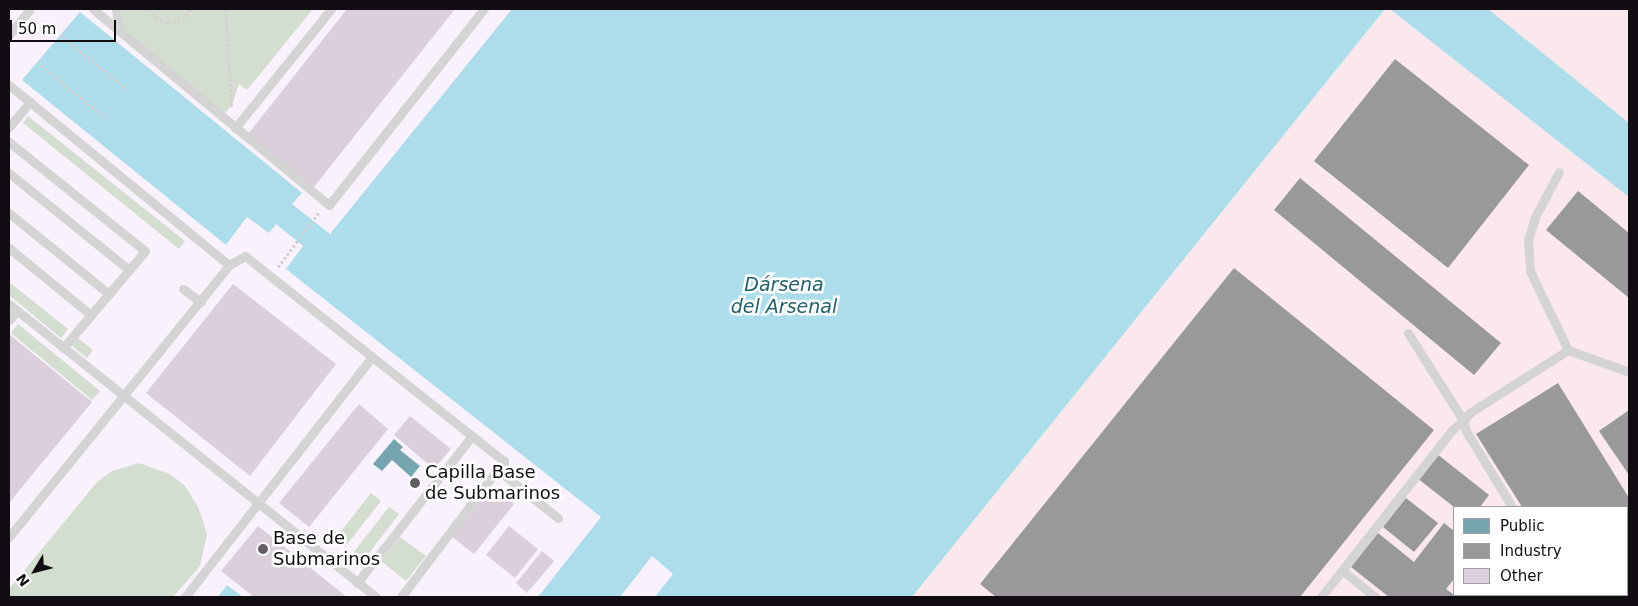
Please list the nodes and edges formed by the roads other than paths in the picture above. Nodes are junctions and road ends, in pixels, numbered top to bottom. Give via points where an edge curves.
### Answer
1 (30, 9) edge
2 (93, 9) edge
3 (116, 9) edge
4 (331, 9) edge
5 (484, 9) edge
6 (119, 30) junction
7 (9, 35) edge
8 (9, 85) edge
9 (30, 102) junction
10 (9, 126) edge
11 (235, 128) junction
12 (9, 142) edge
13 (1559, 172) dead end
14 (9, 173) edge
15 (9, 213) edge
16 (9, 248) edge
17 (229, 265) junction
18 (129, 270) junction
19 (184, 289) dead end
20 (109, 294) junction
21 (201, 302) junction
22 (9, 304) edge
23 (17, 311) junction
24 (91, 315) junction
25 (9, 320) edge
26 (1408, 333) dead end
27 (64, 348) junction
28 (1568, 350) junction
29 (372, 357) junction
30 (1629, 372) edge
31 (125, 398) junction
32 (1463, 420) junction
33 (472, 436) junction
34 (504, 461) junction
35 (258, 503) junction
36 (1511, 506) edge
37 (558, 518) dead end
38 (9, 537) edge
39 (1342, 570) junction
40 (358, 583) junction
41 (185, 597) edge
42 (376, 597) edge
43 (401, 597) edge
44 (1321, 597) edge
45 (1375, 597) edge

1 - 7 lane
2 - 6 lane
3 - 6 lane
4 - 11 lane
5 - 11 lane via 329,205
6 - 11 lane
8 - 9 lane
9 - 10 lane
9 - 17 lane
12 - 18 lane via 145,251
13 - 28 lane via 1536,215 1528,240 1530,271
14 - 18 lane
15 - 20 lane
16 - 24 lane
17 - 21 lane
17 - 29 lane via 245,256
18 - 20 lane
19 - 21 lane
20 - 24 lane
21 - 31 lane
22 - 23 lane
23 - 25 lane
23 - 27 lane
24 - 27 lane
26 - 32 lane
27 - 31 lane
28 - 30 lane
28 - 32 lane
29 - 33 lane
29 - 35 lane
31 - 35 lane
31 - 38 lane
32 - 36 lane via 1466,431
32 - 39 lane
33 - 34 lane
33 - 40 lane
34 - 37 lane via 504,475
34 - 43 lane
35 - 40 lane
35 - 41 lane
39 - 44 lane
39 - 45 lane
40 - 42 lane

